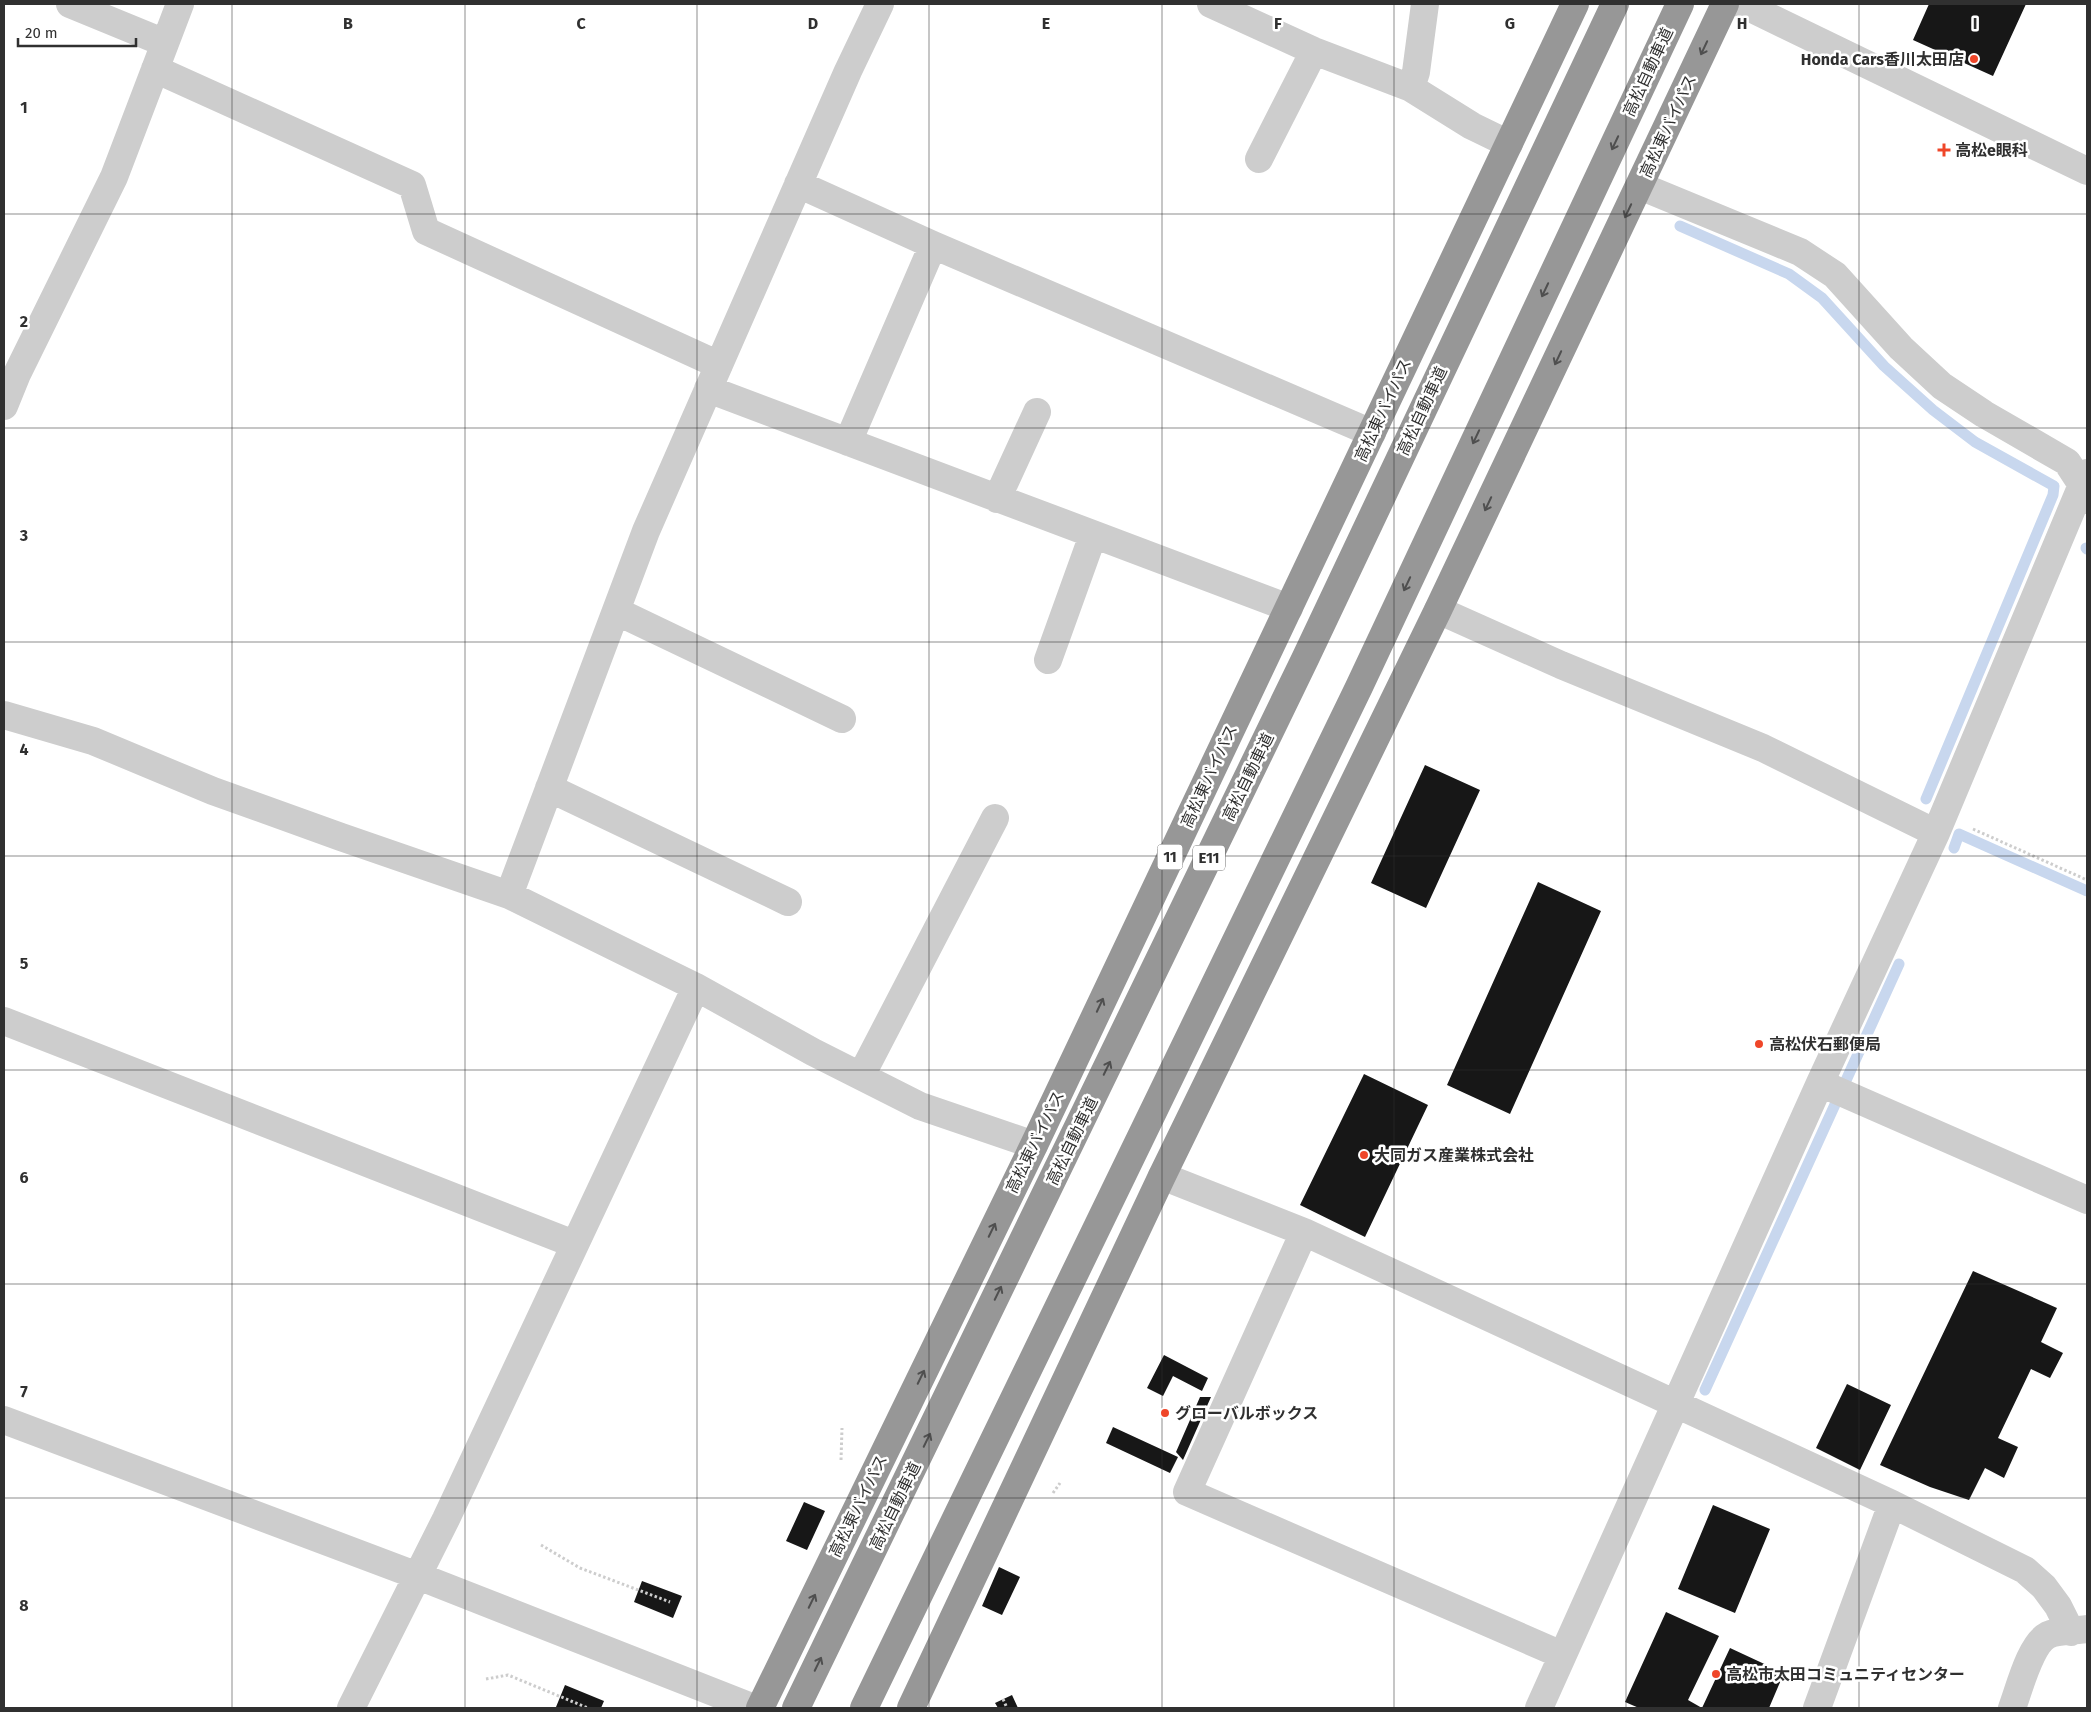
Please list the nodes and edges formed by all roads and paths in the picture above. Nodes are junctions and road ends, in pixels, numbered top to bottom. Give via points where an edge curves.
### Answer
1 (70, 4) edge
2 (180, 4) edge
3 (880, 4) edge
4 (1211, 4) edge
5 (1425, 4) edge
6 (1575, 4) edge
7 (1615, 4) edge
8 (1680, 4) edge
9 (1725, 4) edge
10 (1742, 4) edge
11 (165, 43) junction
12 (1314, 51) junction
13 (155, 69) junction
14 (1411, 88) junction
15 (1509, 144) junction
16 (1259, 159) dead end
17 (2087, 171) edge
18 (798, 184) junction
19 (1640, 186) junction
20 (933, 245) junction
21 (714, 377) junction
22 (4, 406) edge
23 (1037, 412) dead end
24 (1372, 433) junction
25 (848, 442) junction
26 (2086, 486) edge
27 (997, 499) junction
28 (1093, 535) junction
29 (1289, 608) junction
30 (1438, 610) junction
31 (616, 611) junction
32 (1048, 660) dead end
33 (4, 716) edge
34 (842, 719) dead end
35 (549, 788) junction
36 (995, 818) dead end
37 (1939, 825) junction
38 (2087, 880) edge
39 (509, 895) junction
40 (788, 902) dead end
41 (696, 987) junction
42 (4, 1021) edge
43 (861, 1076) junction
44 (1820, 1083) junction
45 (1034, 1145) junction
46 (1162, 1176) junction
47 (2087, 1200) edge
48 (1304, 1232) junction
49 (574, 1244) junction
50 (1675, 1404) junction
51 (4, 1420) edge
52 (842, 1428) dead end
53 (838, 1466) dead end
54 (1892, 1504) junction
55 (541, 1545) dead end
56 (418, 1576) junction
57 (670, 1602) dead end
58 (2079, 1630) edge
59 (1562, 1655) junction
60 (486, 1679) dead end
61 (1003, 1699) dead end
62 (351, 1708) edge
63 (588, 1708) edge
64 (754, 1708) edge
65 (760, 1708) edge
66 (796, 1708) edge
67 (864, 1708) edge
68 (910, 1708) edge
69 (1007, 1708) edge
70 (1539, 1708) edge
71 (1817, 1708) edge
72 (2012, 1708) edge

1 - 11 street
2 - 11 street
3 - 18 street
4 - 12 street
5 - 14 street
6 - 15 highway, 高松東バイパス / 11
66 -> 7 highway, 高松自動車道 / E11 via 1305,659
8 -> 67 highway, 高松自動車道 via 1359,687
9 -> 19 highway, 高松東バイパス
10 - 17 street
11 - 13 street
12 - 14 street
12 - 16 street
13 - 21 street via 412,184 426,231
13 - 22 street via 114,177
14 - 15 street via 1472,126
15 - 24 highway, 高松東バイパス / 11
18 - 20 street
18 - 21 street
19 - 26 street via 1800,252 1836,275 1901,348 1942,386 2067,462
19 -> 30 highway, 高松東バイパス
20 - 24 street
20 - 25 street
21 - 25 street
21 - 31 street via 646,531
23 - 27 street
24 - 29 highway, 高松東バイパス / 11
25 - 27 street
26 - 37 street
27 - 28 street
28 - 29 street
28 - 32 street
45 -> 29 highway, 高松東バイパス / 11
30 - 37 street
30 - 46 highway, 高松東バイパス
31 - 34 street
31 - 35 street
33 - 39 street via 93,741 222,794
35 - 39 street
35 - 40 street
36 - 43 street
37 - 38 path
37 - 44 street
39 - 41 street
41 - 43 street
41 - 49 street
42 - 49 street
43 - 45 street via 920,1106
44 - 47 street
44 - 50 street
65 -> 45 highway, 高松東バイパス / 11
46 - 48 street
46 - 68 highway, 高松東バイパス
48 - 50 street
48 - 59 street via 1188,1492
49 - 56 street
50 - 54 street
50 - 59 street
51 - 56 street
52 - 53 path
54 - 58 street via 2025,1570 2044,1587
54 - 71 street
55 - 57 path via 580,1568
56 - 62 street
56 - 64 street
58 - 72 street via 2049,1634 2041,1640 2033,1652
59 - 70 street
60 - 63 path via 508,1676
61 - 69 path

